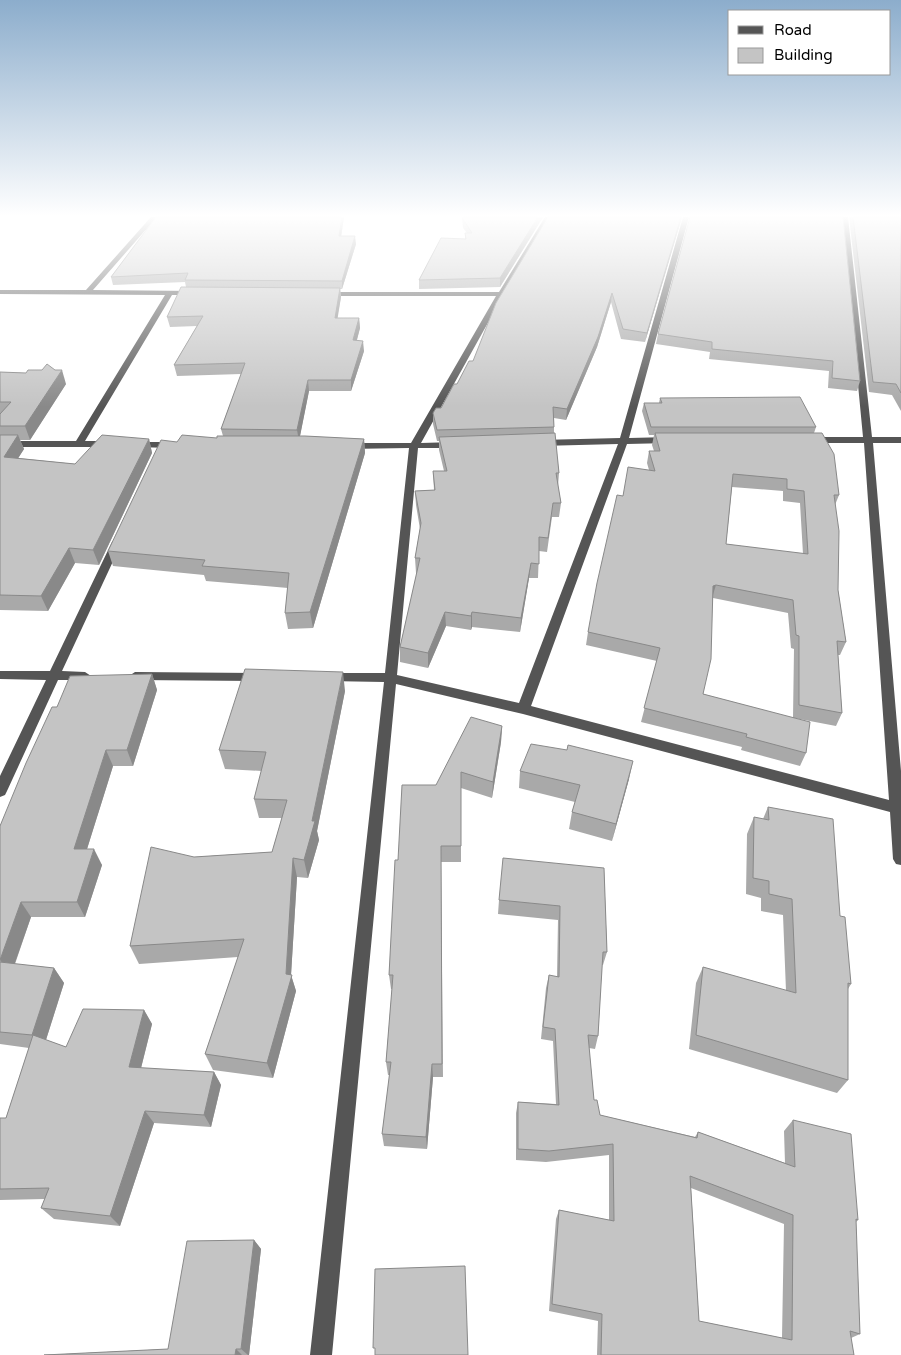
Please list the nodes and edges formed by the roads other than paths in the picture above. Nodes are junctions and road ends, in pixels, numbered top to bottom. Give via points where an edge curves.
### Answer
1 (98, 280) edge
2 (509, 280) edge
3 (668, 280) edge
4 (852, 280) edge
5 (0, 292) edge
6 (87, 293) junction
7 (170, 293) junction
8 (199, 293) edge
9 (316, 294) edge
10 (501, 294) junction
11 (868, 439) junction
12 (624, 440) junction
13 (682, 440) edge
14 (800, 440) edge
15 (901, 440) edge
16 (528, 443) edge
17 (0, 444) edge
18 (78, 444) junction
19 (182, 445) edge
20 (461, 445) edge
21 (337, 446) edge
22 (414, 446) junction
23 (121, 534) edge
24 (0, 676) edge
25 (54, 676) junction
26 (94, 676) edge
27 (124, 676) edge
28 (272, 677) edge
29 (311, 677) edge
30 (390, 678) junction
31 (523, 710) junction
32 (0, 791) edge
33 (899, 809) edge
34 (901, 859) edge
35 (321, 1355) edge

1 - 6 street
2 - 10 street
3 - 12 street
4 - 11 street
5 - 6 street
6 - 7 street
7 - 8 street
7 - 18 street
9 - 10 street
10 - 22 street
11 - 14 street
11 - 15 street
11 - 33 street
12 - 13 street
12 - 16 street
12 - 31 street
17 - 18 street
18 - 19 street via 121,444 161,449
20 - 22 street
21 - 22 street
22 - 30 street
23 - 25 street
24 - 25 street
25 - 26 street
25 - 32 street
27 - 28 street
29 - 30 street
30 - 31 street
30 - 35 street
31 - 33 street
33 - 34 street

